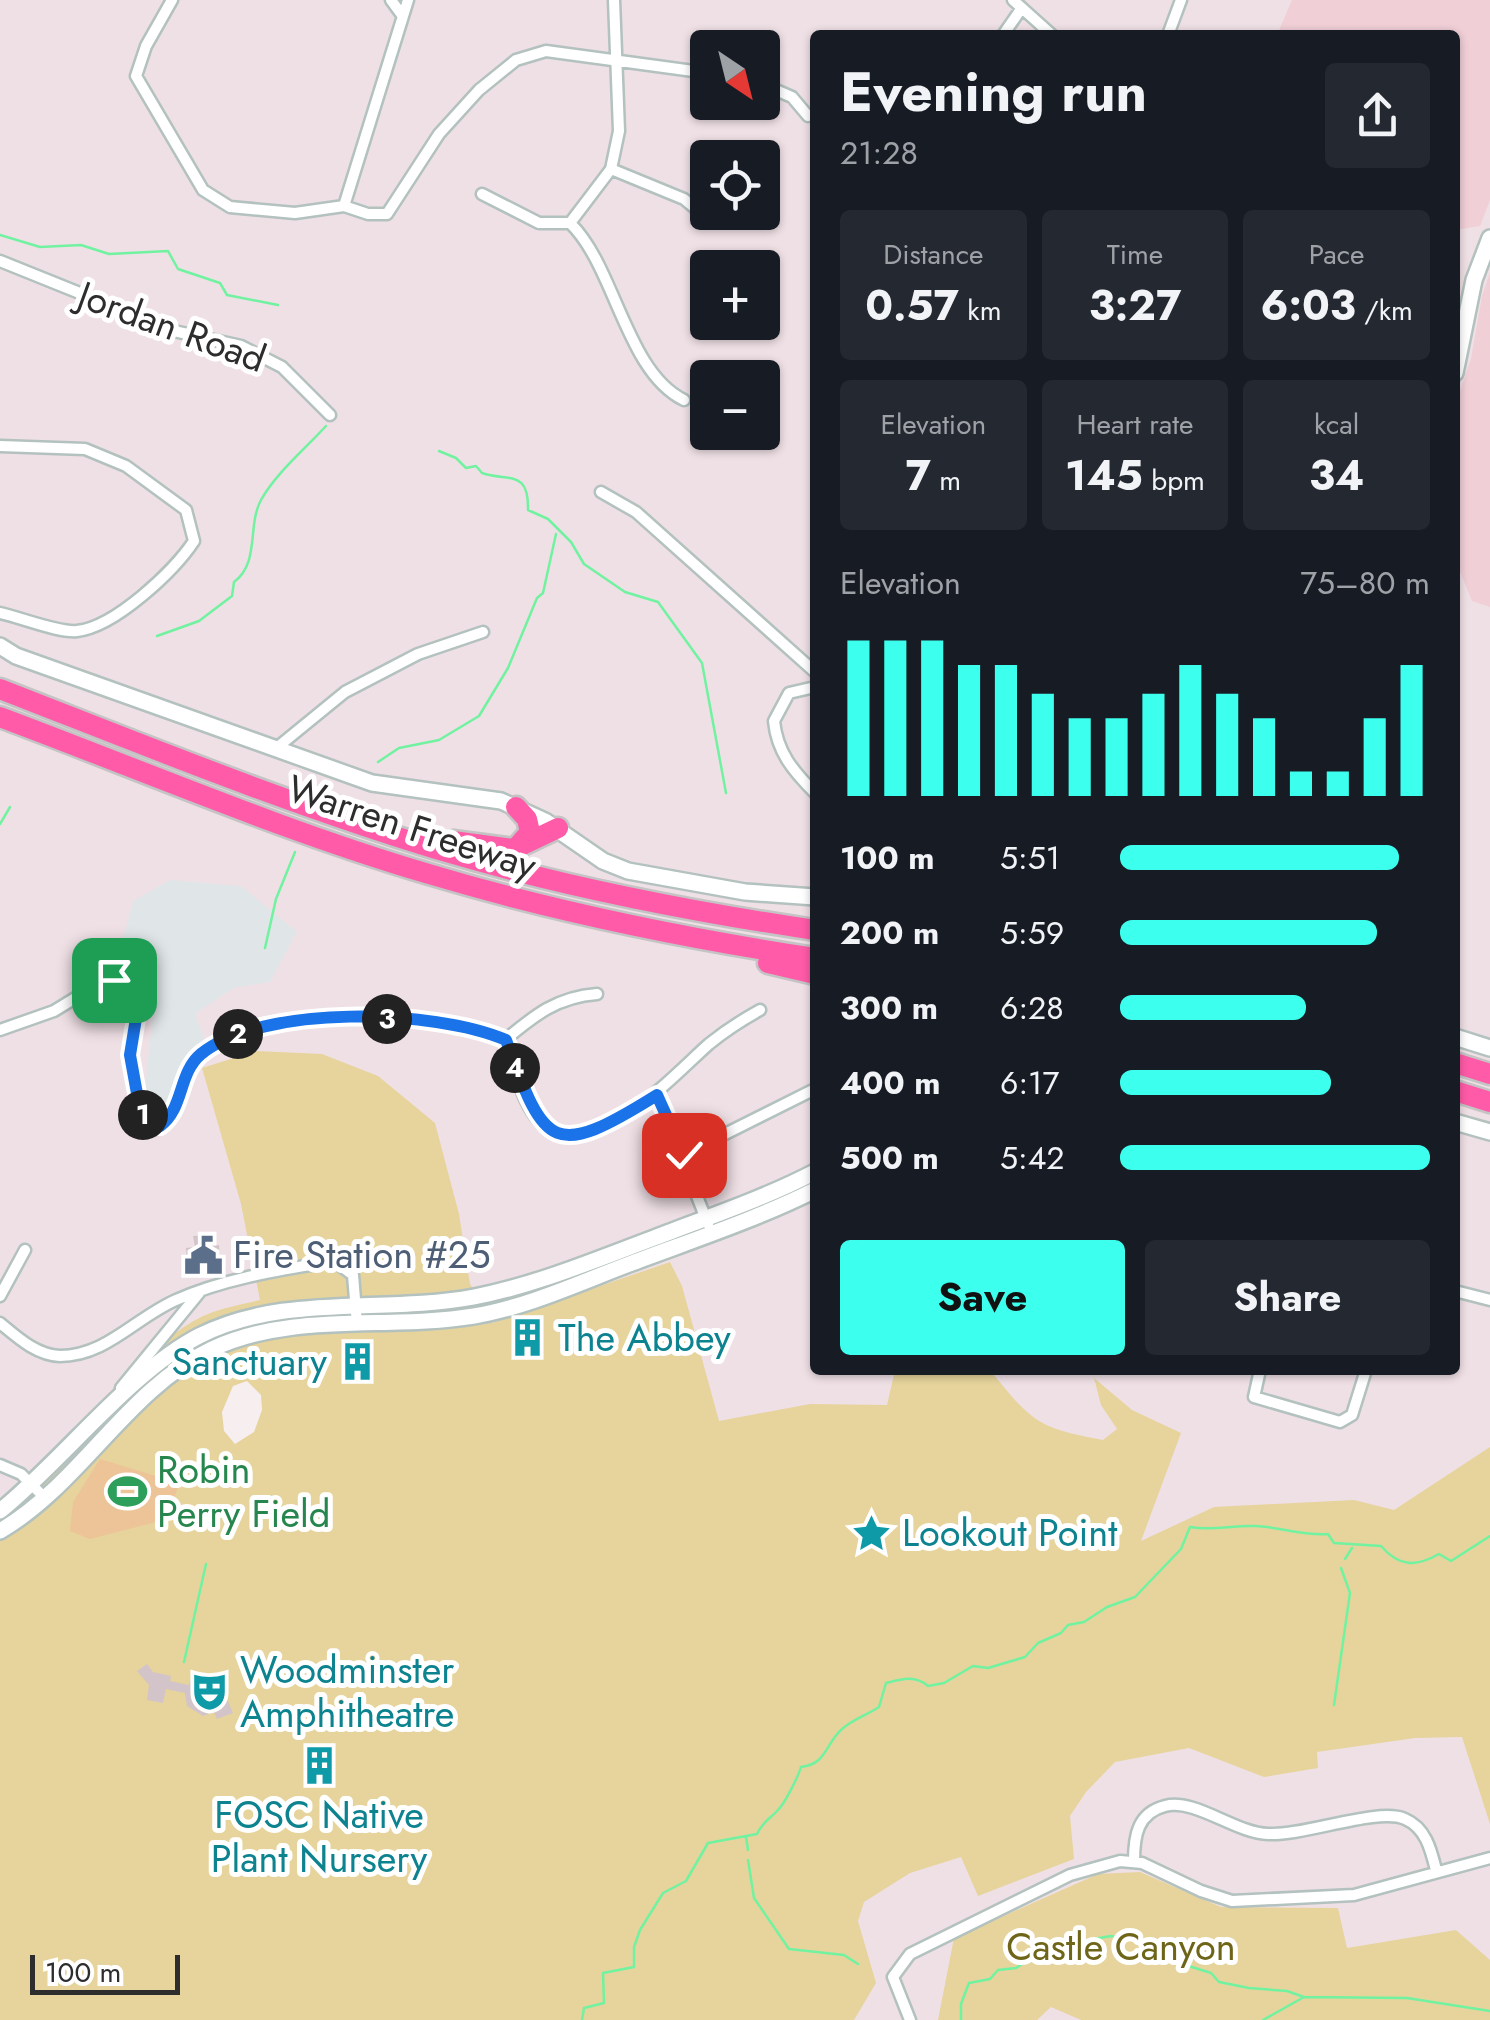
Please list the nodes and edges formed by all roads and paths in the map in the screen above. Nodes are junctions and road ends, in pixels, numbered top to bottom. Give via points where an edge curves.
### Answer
1 (172, 0) edge
2 (391, 0) edge
3 (408, 0) edge
4 (614, 0) edge
5 (1180, 0) edge
6 (1017, 5) edge
7 (402, 15) junction
8 (1005, 30) edge
9 (1046, 30) edge
10 (1170, 30) edge
11 (618, 62) junction
12 (690, 71) edge
13 (780, 92) edge
14 (808, 116) dead end
15 (610, 169) junction
16 (482, 194) dead end
17 (690, 205) edge
18 (344, 206) junction
19 (570, 223) junction
20 (1490, 238) edge
21 (0, 261) edge
22 (1460, 349) edge
23 (684, 400) dead end
24 (330, 414) dead end
25 (0, 446) edge
26 (601, 492) dead end
27 (0, 613) edge
28 (483, 632) dead end
29 (0, 646) edge
30 (810, 668) edge
31 (810, 688) edge
32 (0, 689) edge
33 (0, 717) edge
34 (274, 750) junction
35 (810, 788) edge
36 (267, 792) junction
37 (516, 807) junction
38 (558, 828) junction
39 (514, 849) junction
40 (810, 897) edge
41 (810, 929) edge
42 (715, 944) junction
43 (810, 957) edge
44 (810, 973) edge
45 (597, 994) dead end
46 (760, 1010) dead end
47 (0, 1030) edge
48 (1460, 1039) edge
49 (506, 1040) junction
50 (1490, 1048) edge
51 (1460, 1065) edge
52 (1490, 1074) edge
53 (810, 1092) edge
54 (1460, 1093) edge
55 (657, 1095) junction
56 (1490, 1102) edge
57 (1460, 1123) edge
58 (1490, 1132) edge
59 (684, 1155) junction
60 (810, 1175) edge
61 (810, 1192) edge
62 (709, 1226) junction
63 (25, 1250) dead end
64 (200, 1292) junction
65 (1460, 1292) edge
66 (0, 1296) edge
67 (1490, 1300) edge
68 (357, 1316) junction
69 (0, 1323) edge
70 (1259, 1375) edge
71 (1364, 1375) edge
72 (80, 1438) junction
73 (0, 1465) edge
74 (32, 1484) junction
75 (44, 1497) junction
76 (0, 1510) edge
77 (0, 1530) edge
78 (1490, 1858) edge
79 (1134, 1861) junction
80 (1436, 1870) junction
81 (910, 2020) edge

1 - 18 street via 136,76 203,190 230,207 261,212
2 - 7 street
3 - 7 street
4 - 11 street
5 - 10 street
6 - 8 street
6 - 9 street
7 - 18 street
11 - 12 street
11 - 15 street via 619,131
11 - 18 street via 546,51 516,60 439,134 388,214
13 - 14 street
15 - 17 street
15 - 19 street
16 - 19 street via 539,223
19 - 23 street via 586,238 654,377
20 - 22 main road
21 - 24 street, Jordan Road via 174,330 241,346 282,367
25 - 27 street via 85,448 126,466 186,510 194,541 179,564 117,614 77,631
26 - 30 street via 636,512
28 - 34 street via 418,654 345,692
29 - 34 main road
31 - 35 street via 789,693 774,720 782,752
32 - 36 highway, Warren Freeway
33 - 42 highway, Warren Freeway via 425,873
34 - 37 main road via 372,783 470,794
36 - 39 highway via 445,839
36 - 41 highway, Warren Freeway via 517,871
37 - 38 main road
37 - 39 highway via 530,832
38 - 39 highway
38 - 40 main road via 603,861 641,875
42 - 43 highway, Warren Freeway
42 - 44 highway via 737,956
45 - 49 street via 544,1008
46 - 55 street via 712,1042
47 - 49 street via 54,1011 103,980 125,984 139,1000 130,1055 140,1110 152,1126 173,1112 196,1058 260,1028 320,1020 428,1021
48 - 50 main road
49 - 55 street via 535,1114 566,1136 594,1130
51 - 52 highway
53 - 59 street
54 - 56 highway
55 - 59 street
57 - 58 main road
59 - 62 street
60 - 62 main road
61 - 62 main road
62 - 68 main road via 514,1288
63 - 66 street
64 - 68 street via 334,1261 353,1275
64 - 69 street via 152,1313 101,1348 76,1355 37,1350
64 - 72 street
65 - 67 street
68 - 72 main road via 281,1310 198,1337 152,1368
68 - 75 main road via 249,1336 183,1365
70 - 71 street via 1254,1397 1336,1421 1347,1420
72 - 74 main road
73 - 74 street
74 - 75 street
74 - 76 main road
75 - 77 main road
78 - 80 street
79 - 80 street via 1232,1901 1354,1895
79 - 80 street via 1134,1838 1146,1817 1179,1804 1262,1834 1398,1816 1420,1829
79 - 81 street via 1070,1875 910,1954 892,1977

